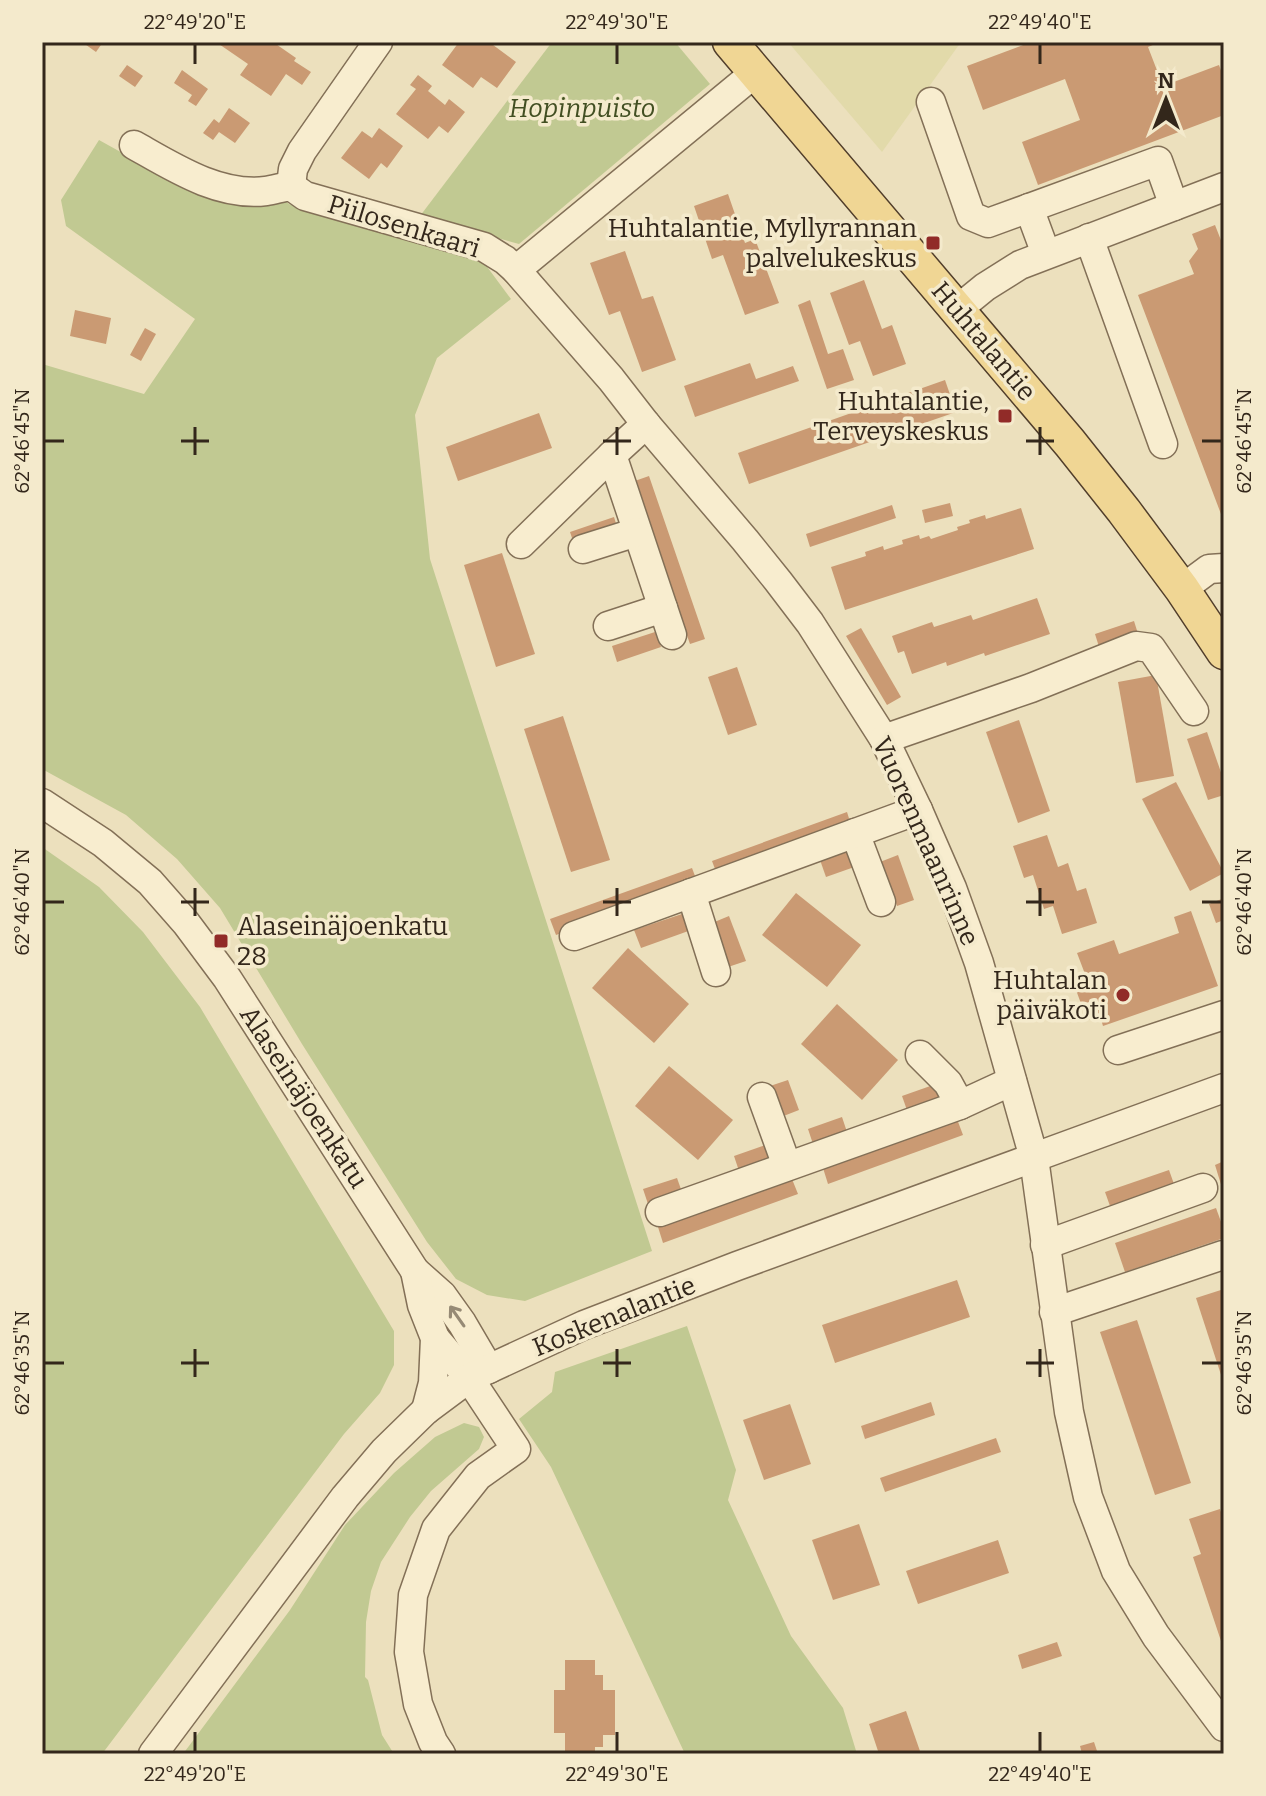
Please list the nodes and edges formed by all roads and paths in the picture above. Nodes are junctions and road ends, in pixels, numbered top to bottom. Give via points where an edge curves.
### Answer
1 (378, 42) edge
2 (730, 42) edge
3 (756, 72) junction
4 (931, 102) dead end
5 (134, 145) dead end
6 (291, 186) junction
7 (1224, 187) edge
8 (1174, 206) junction
9 (1029, 208) junction
10 (1089, 238) junction
11 (1046, 254) junction
12 (516, 270) junction
13 (958, 309) junction
14 (646, 424) junction
15 (1163, 444) dead end
16 (612, 455) junction
17 (637, 532) junction
18 (521, 544) dead end
19 (583, 549) dead end
20 (1224, 568) edge
21 (1182, 589) junction
22 (663, 608) junction
23 (608, 626) dead end
24 (672, 635) dead end
25 (1224, 652) edge
26 (1194, 711) dead end
27 (884, 739) junction
28 (42, 803) edge
29 (918, 810) junction
30 (855, 833) junction
31 (691, 893) junction
32 (881, 902) dead end
33 (574, 936) dead end
34 (716, 972) dead end
35 (1224, 1015) edge
36 (1118, 1050) dead end
37 (920, 1055) dead end
38 (1012, 1081) junction
39 (1224, 1088) edge
40 (762, 1097) dead end
41 (960, 1105) junction
42 (1034, 1158) junction
43 (787, 1166) junction
44 (1203, 1188) dead end
45 (660, 1212) dead end
46 (1045, 1245) junction
47 (1223, 1255) edge
48 (415, 1271) junction
49 (1054, 1312) junction
50 (435, 1338) junction
51 (479, 1374) junction
52 (426, 1410) junction
53 (1222, 1720) edge
54 (153, 1754) edge
55 (441, 1754) edge

1 - 6 street via 302,151
2 - 3 main road, Huhtalantie
3 - 12 street
3 - 13 main road, Huhtalantie
4 - 9 street via 971,216 988,223
5 - 6 street via 226,189 264,192
6 - 12 street, Piilosenkaari via 305,196 484,247
7 - 8 street
8 - 9 street via 1158,161
8 - 10 street
9 - 11 street
10 - 11 street
10 - 15 street
11 - 13 street via 995,280
12 - 14 street, Vuorenmaanrinne
13 - 21 main road, Huhtalantie
14 - 16 street
14 - 27 street, Vuorenmaanrinne via 810,623
16 - 17 street
16 - 18 street
17 - 19 street
17 - 22 street
20 - 21 street via 1209,569
21 - 25 main road, Huhtalantie
22 - 23 street
22 - 24 street
26 - 27 street via 1151,648 1136,646
27 - 29 street, Vuorenmaanrinne
28 - 48 street, Alaseinäjoenkatu via 150,882 186,923 227,978
29 - 30 street
29 - 38 street, Vuorenmaanrinne via 979,963
30 - 31 street
30 - 32 street
31 - 33 street
31 - 34 street
35 - 36 street
37 - 41 street via 948,1083
38 - 41 street
38 - 42 street, Vuorenmaanrinne
39 - 42 street, Koskenalantie
40 - 43 street
41 - 43 street
42 - 46 street, Vuorenmaanrinne
42 - 51 street, Koskenalantie via 584,1325
43 - 45 street
44 - 46 street
46 - 49 street, Vuorenmaanrinne
47 - 49 street
48 - 50 street, Alaseinäjoenkatu
51 -> 48 street, Alaseinäjoenkatu via 462,1323
49 - 53 street, Vuorenmaanrinne via 1088,1497 1116,1571 1156,1636
50 - 51 street, Alaseinäjoenkatu
50 - 52 street, Alaseinäjoenkatu
51 - 52 street, Koskenalantie
51 - 55 street via 516,1449 478,1476 436,1529 413,1595 409,1652 415,1691
52 - 54 street, Koskenalantie via 345,1497

